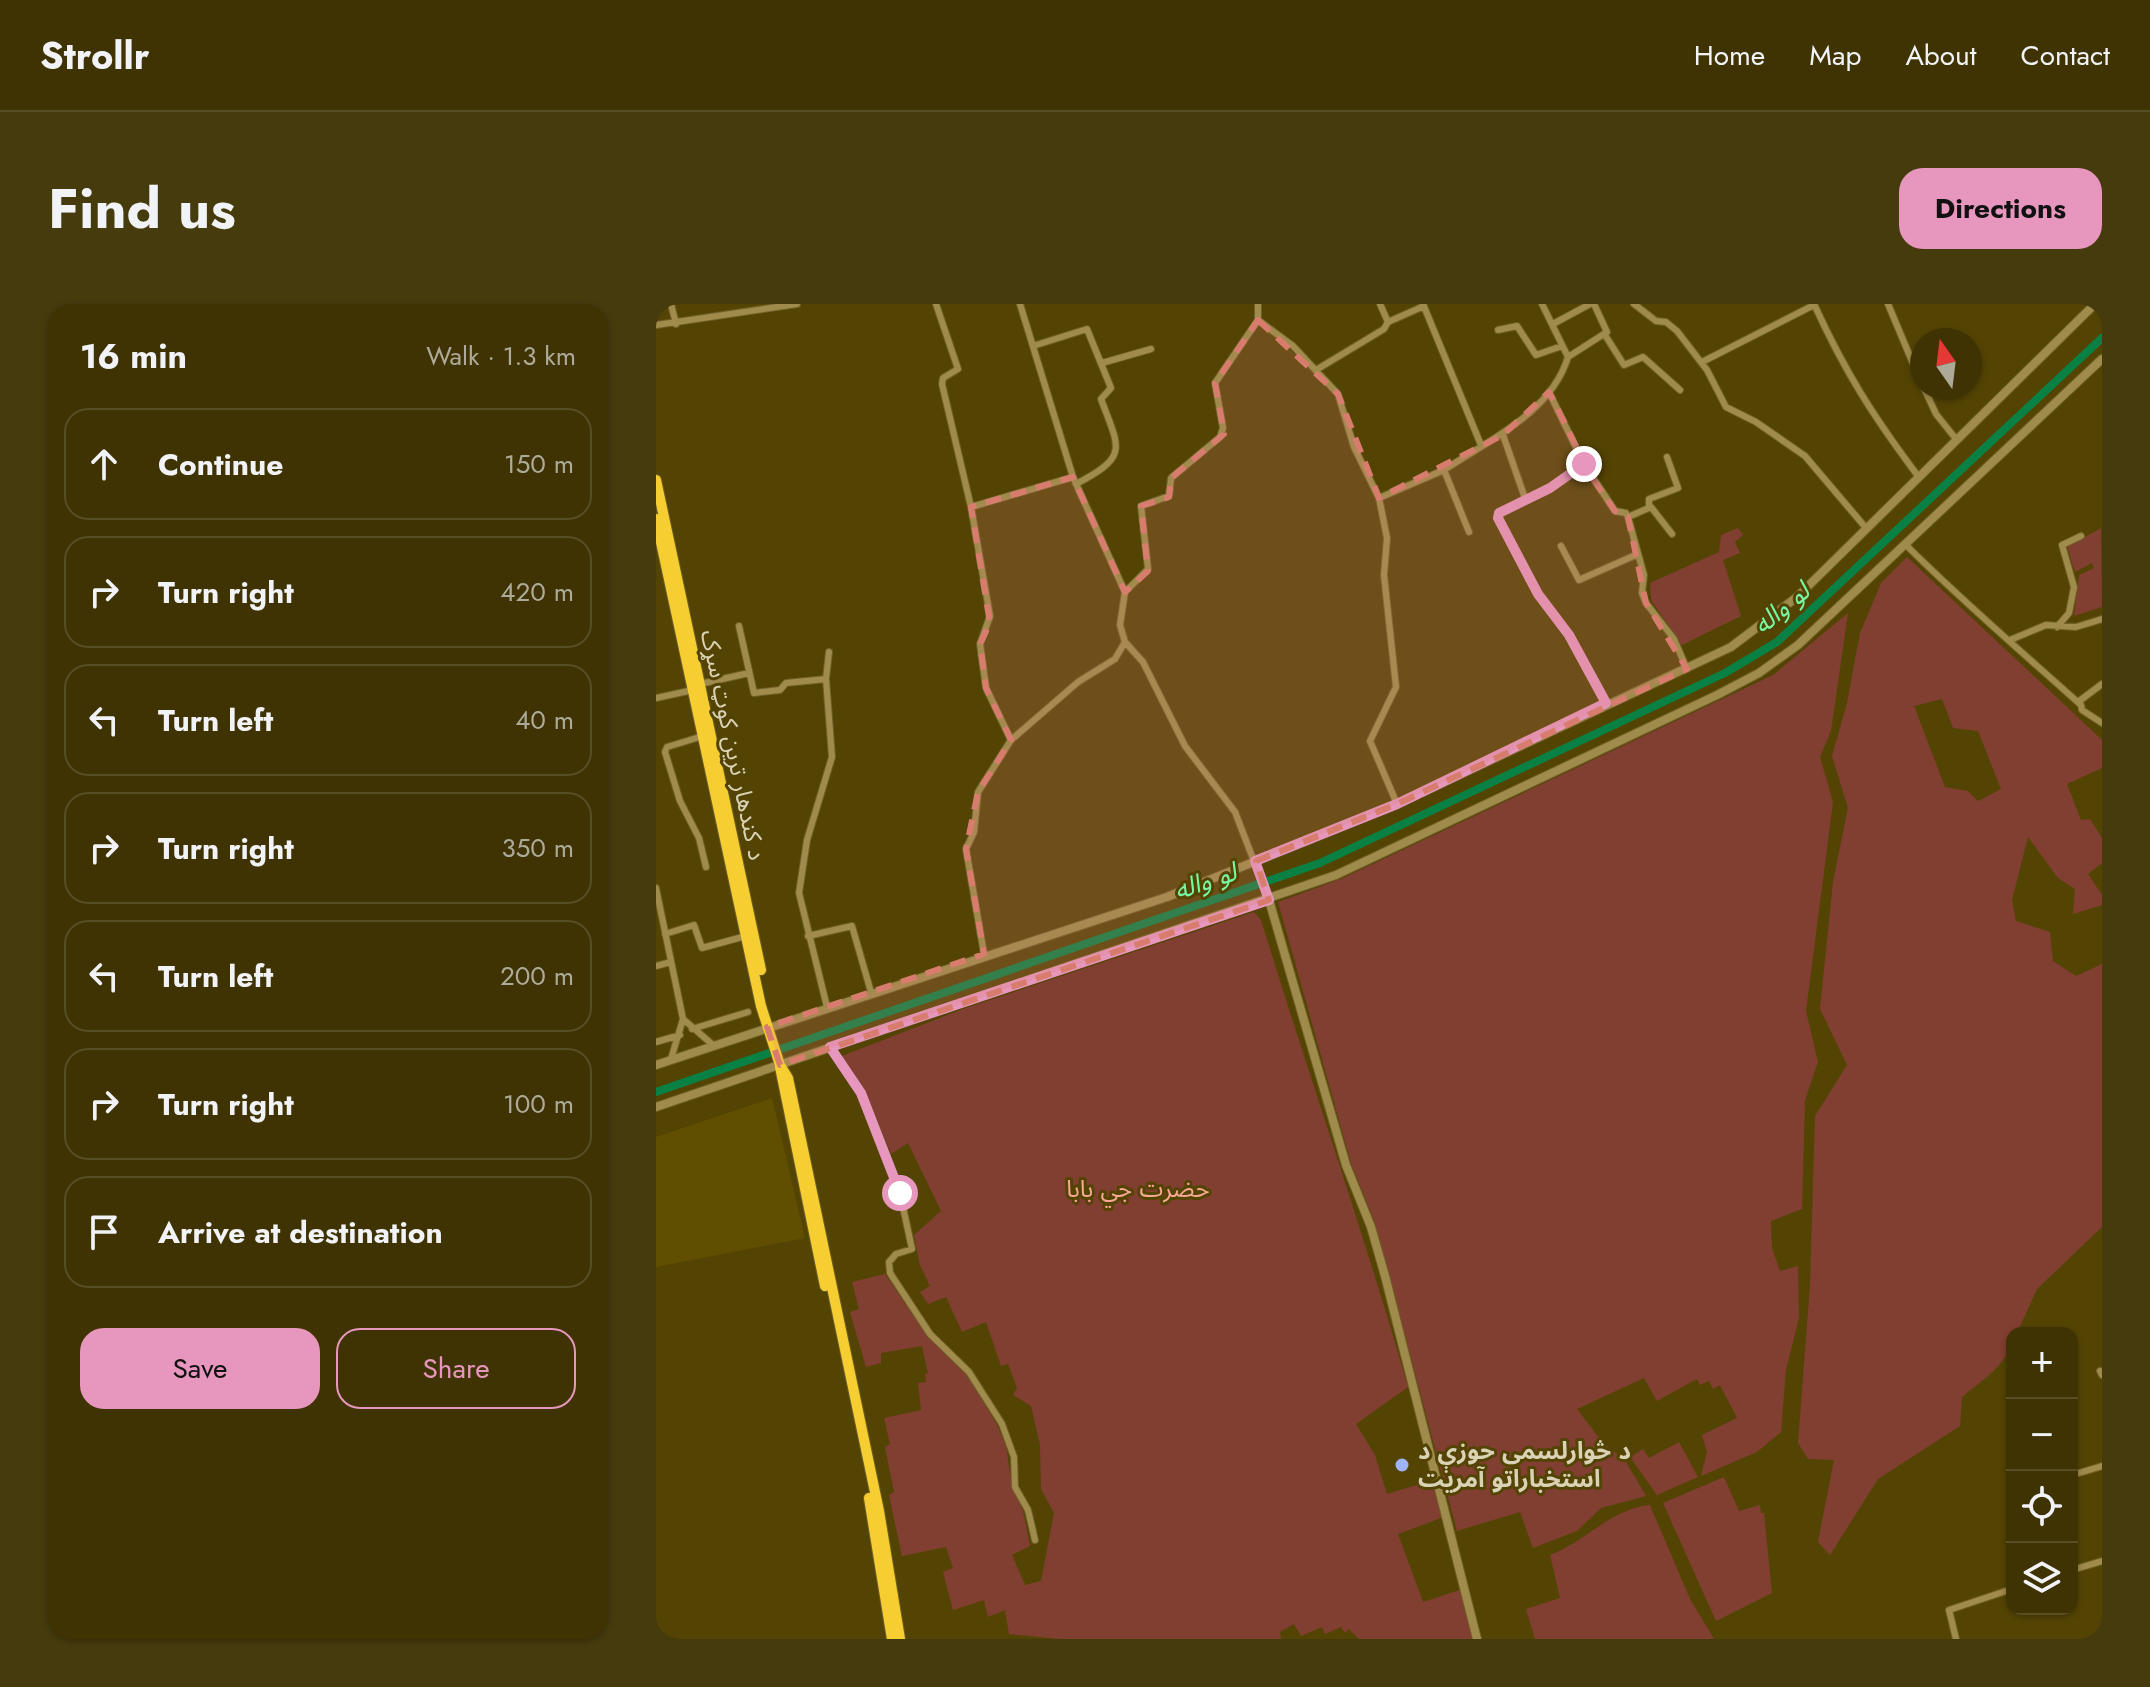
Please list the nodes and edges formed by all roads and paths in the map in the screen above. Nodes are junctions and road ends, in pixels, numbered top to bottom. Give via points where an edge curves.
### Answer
1 (671, 304) edge
2 (797, 304) edge
3 (936, 304) edge
4 (1020, 304) edge
5 (1258, 304) edge
6 (1380, 304) edge
7 (1542, 304) edge
8 (1605, 304) edge
9 (1634, 304) edge
10 (1814, 304) edge
11 (1888, 304) edge
12 (2095, 304) edge
13 (1424, 305) edge
14 (1594, 305) edge
15 (1258, 320) junction
16 (1388, 322) junction
17 (676, 324) junction
18 (1553, 324) junction
19 (656, 325) edge
20 (1498, 330) dead end
21 (1605, 335) junction
22 (1033, 346) junction
23 (1562, 346) junction
24 (1151, 349) dead end
25 (1910, 356) edge
26 (1568, 357) junction
27 (2102, 359) edge
28 (1702, 362) junction
29 (1102, 363) junction
30 (1316, 370) junction
31 (1680, 390) dead end
32 (1549, 392) junction
33 (1930, 400) edge
34 (1503, 435) junction
35 (1956, 439) junction
36 (1481, 445) junction
37 (1667, 457) dead end
38 (1584, 464) junction
39 (1444, 470) junction
40 (1918, 476) junction
41 (656, 480) edge
42 (1075, 480) junction
43 (1379, 498) junction
44 (1526, 501) junction
45 (971, 507) junction
46 (1649, 507) junction
47 (1628, 517) junction
48 (656, 519) edge
49 (1866, 528) junction
50 (1469, 532) dead end
51 (1672, 534) dead end
52 (2081, 536) dead end
53 (1906, 545) junction
54 (1561, 546) dead end
55 (1638, 554) junction
56 (1125, 592) junction
57 (2102, 619) edge
58 (739, 626) dead end
59 (2057, 627) junction
60 (2010, 640) junction
61 (1125, 642) junction
62 (829, 652) dead end
63 (1687, 669) junction
64 (749, 673) junction
65 (826, 679) junction
66 (2102, 684) edge
67 (697, 687) junction
68 (656, 698) edge
69 (2078, 702) junction
70 (1606, 703) junction
71 (2102, 723) edge
72 (703, 736) junction
73 (1011, 740) junction
74 (1397, 804) junction
75 (1256, 863) junction
76 (706, 867) dead end
77 (656, 888) edge
78 (1267, 896) junction
79 (665, 934) junction
80 (746, 936) junction
81 (808, 936) junction
82 (984, 954) junction
83 (671, 962) junction
84 (656, 966) edge
85 (871, 992) junction
86 (827, 1007) junction
87 (748, 1012) dead end
88 (683, 1019) junction
89 (768, 1028) junction
90 (692, 1029) junction
91 (680, 1035) junction
92 (656, 1042) edge
93 (713, 1045) junction
94 (830, 1047) junction
95 (671, 1059) junction
96 (778, 1061) junction
97 (656, 1065) edge
98 (656, 1107) edge
99 (2102, 1466) edge
100 (2079, 1473) dead end
101 (1035, 1540) dead end
102 (2102, 1561) edge
103 (2078, 1568) edge
104 (2006, 1591) edge
105 (893, 1631) edge
106 (900, 1639) edge
107 (1477, 1639) edge
108 (1956, 1639) edge

1 - 17 street
2 - 17 street
3 - 45 street via 958,369 942,384
4 - 22 street
5 - 15 street
6 - 16 street
7 - 18 street
8 - 14 street
9 - 28 street via 1677,331
10 - 28 street
10 - 40 street via 1865,404
11 - 25 street
12 - 35 street
13 - 16 street
13 - 36 street
14 - 18 street
14 - 21 street
15 - 30 street
15 - 56 street via 1215,383 1220,437 1171,478 1169,496 1141,506 1148,569
16 - 30 street
17 - 19 street
18 - 23 street
20 - 23 street via 1517,326 1536,355
21 - 26 street
21 - 31 street via 1624,365 1643,357
22 - 29 street via 1084,328
22 - 42 street
23 - 26 street
24 - 29 street
26 - 32 street
27 - 53 street
28 - 49 street via 1726,407 1805,456
29 - 42 street via 1111,388 1101,399 1116,439 1116,457 1109,467
30 - 43 street via 1338,394 1354,447
32 - 34 street
32 - 38 street
33 - 35 street
34 - 36 street
34 - 44 street
35 - 40 street
36 - 39 street
37 - 46 street via 1678,488 1649,499
38 - 44 street
38 - 47 street via 1615,511
39 - 43 street
39 - 50 street
40 - 49 street
41 - 67 main road, د کندهار ترين کوټ سړک
42 - 45 street
42 - 56 street
43 - 74 street via 1387,538 1384,575 1396,687 1370,741
44 - 70 street via 1499,513 1502,527
45 - 73 street via 990,616 980,644 986,688
46 - 47 street
46 - 51 street
47 - 55 street
48 - 67 main road, د کندهار ترين کوټ سړک
49 - 63 street via 1777,616
52 - 59 street via 2062,545 2074,587 2069,613
53 - 60 street via 1975,614
53 - 78 street via 1798,645 1759,673 1336,875
54 - 55 street via 1579,580
55 - 63 street via 1646,603 1674,639
56 - 61 street via 1120,625
57 - 59 street
58 - 64 street
59 - 60 street via 2046,625
60 - 69 street
61 - 73 street via 1115,659 1078,682
61 - 75 street via 1143,662 1185,746 1235,812
62 - 65 street
63 - 70 street
64 - 65 street via 754,693
64 - 67 street
65 - 81 street via 832,757 807,840 799,893
66 - 69 street
67 - 68 street
67 - 72 main road, د کندهار ترين کوټ سړک
67 - 89 main road, د کندهار ترين کوټ سړک via 768,1005
69 - 71 street
70 - 74 street
72 - 76 street via 665,752
72 - 80 main road, د کندهار ترين کوټ سړک
73 - 82 street via 978,792 974,832 966,849
74 - 75 street
75 - 78 street
75 - 82 street via 1167,897
77 - 79 street
78 - 94 street
78 - 107 street via 1346,1165 1385,1276
79 - 80 street via 694,925 702,948
79 - 83 street
80 - 89 main road, د کندهار ترين کوټ سړک
81 - 85 street via 852,926
81 - 86 street
82 - 85 street
83 - 84 street
83 - 88 street
85 - 86 street
86 - 89 street
87 - 90 street
88 - 90 street
88 - 91 street
89 - 93 street
89 - 96 main road
90 - 93 street
91 - 92 street
91 - 95 street
93 - 95 street
94 - 96 street
94 - 101 street via 861,1093 900,1193 912,1249 896,1254 889,1262 890,1273 930,1334 969,1372 1002,1424 1014,1457 1015,1487 1028,1510
95 - 97 street
96 - 98 street
96 - 105 main road via 788,1078 879,1511
99 - 100 street
102 - 103 street
104 - 108 street via 1949,1610
105 - 106 main road

